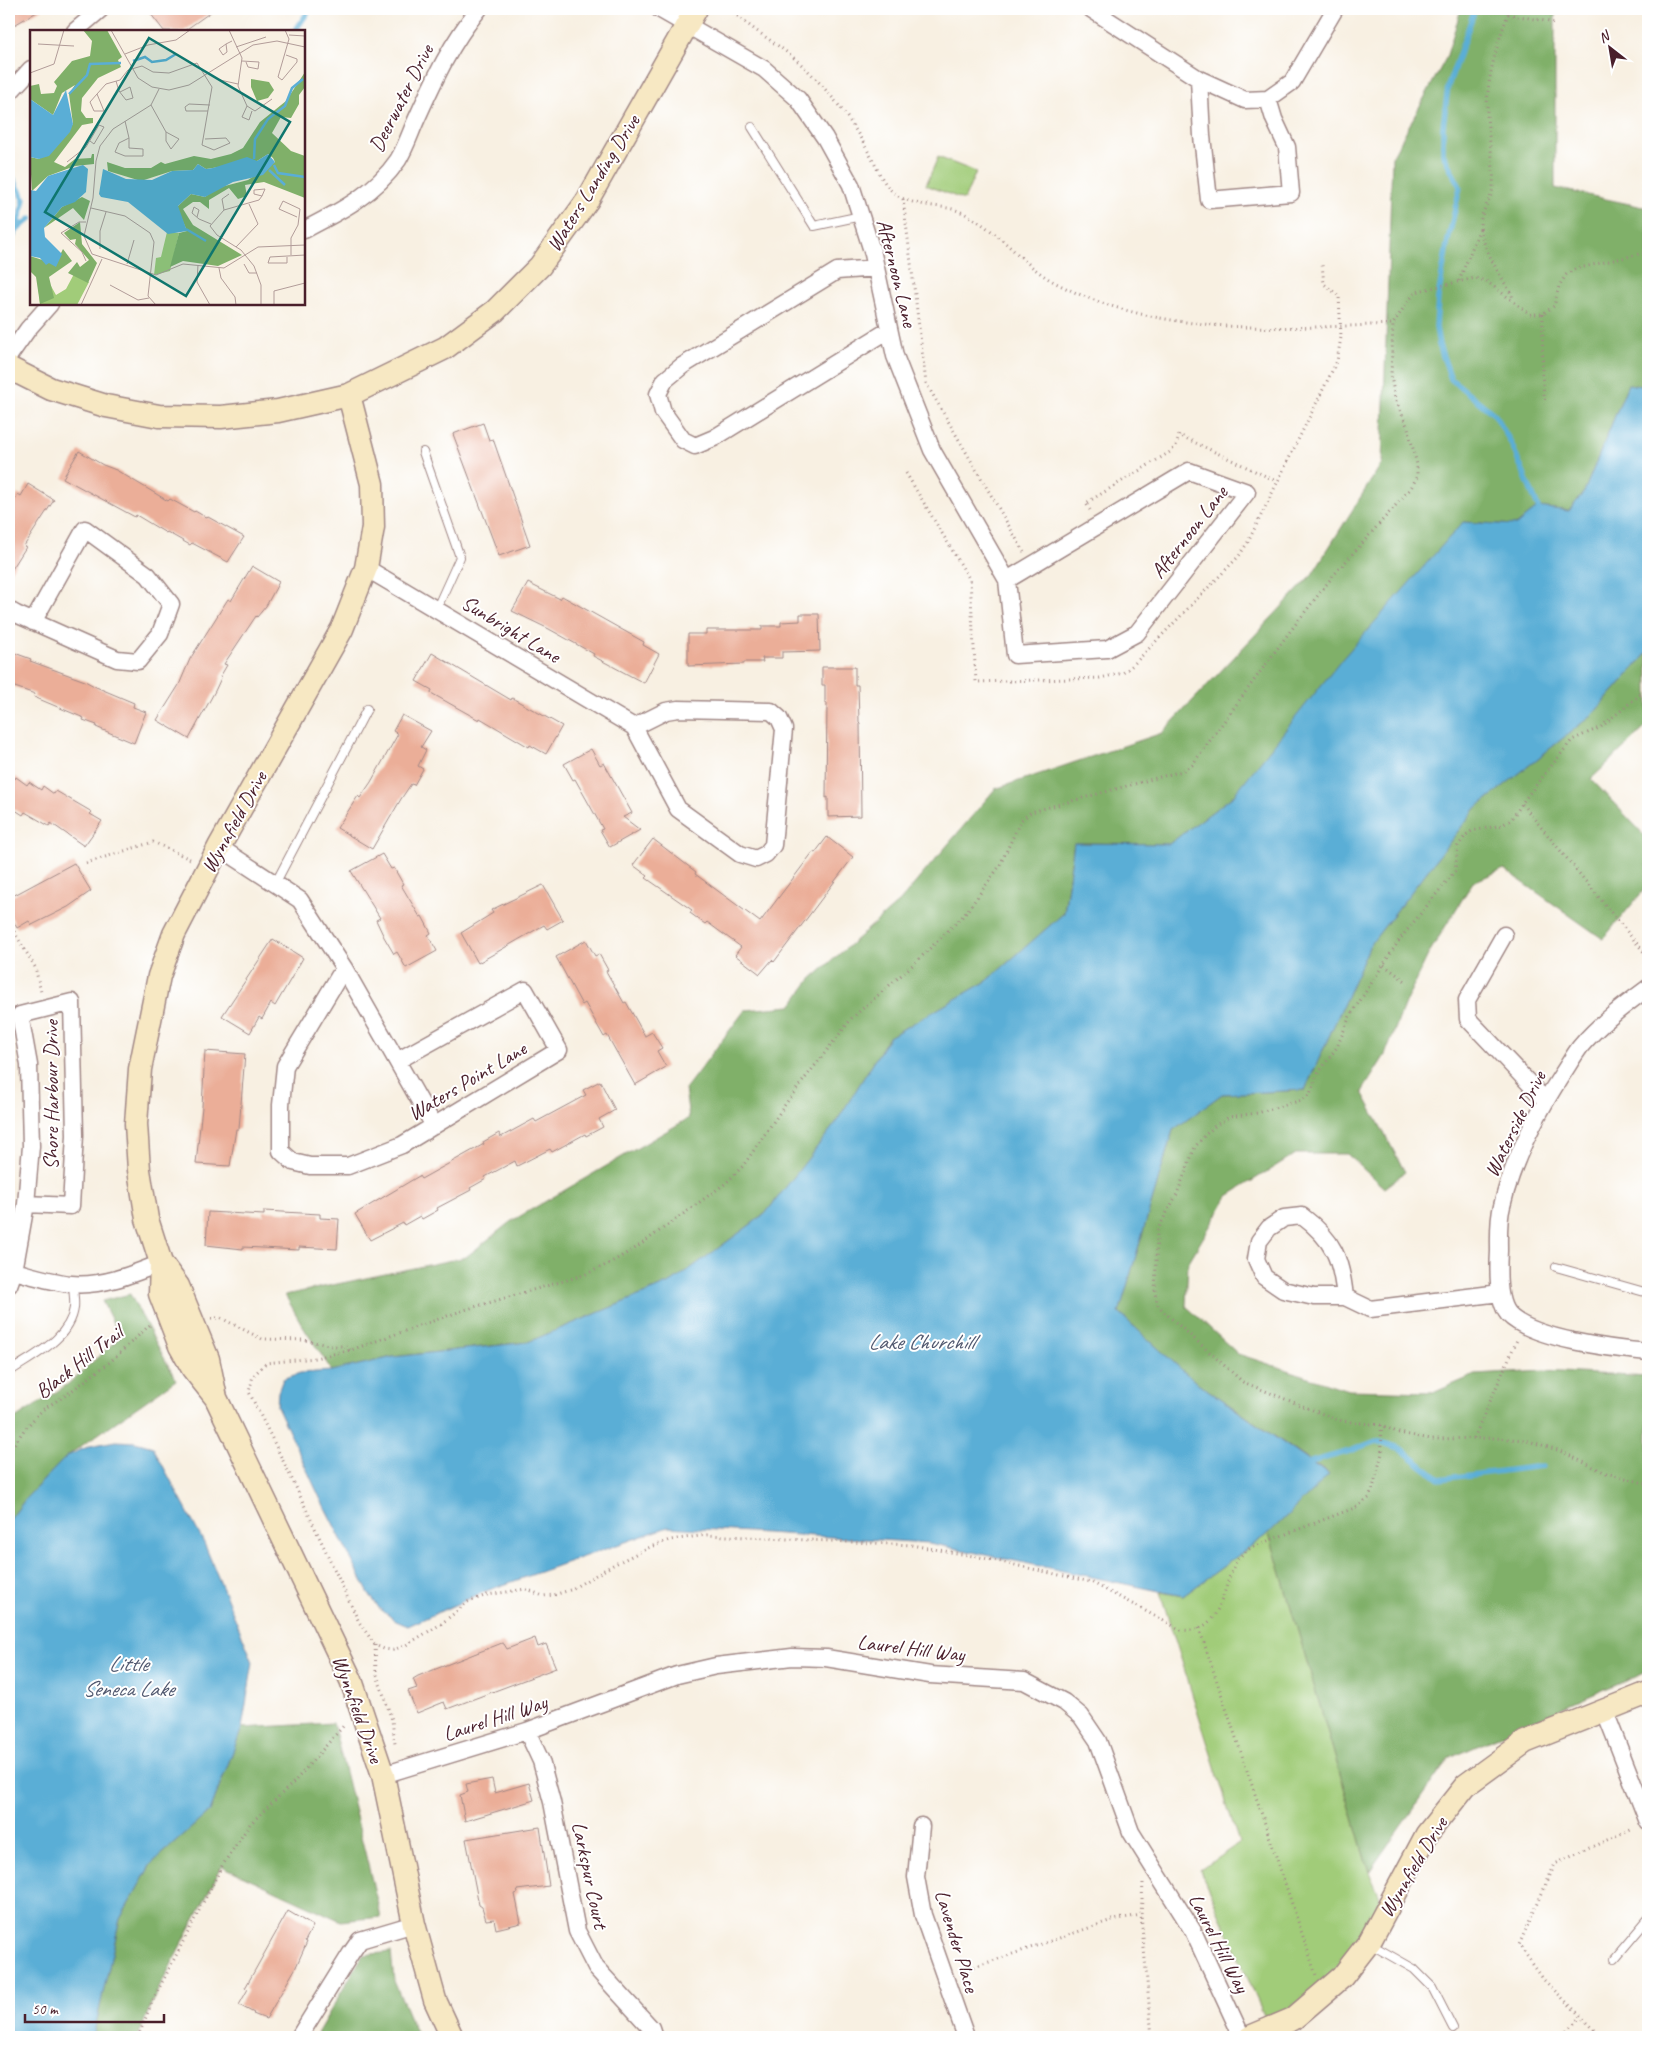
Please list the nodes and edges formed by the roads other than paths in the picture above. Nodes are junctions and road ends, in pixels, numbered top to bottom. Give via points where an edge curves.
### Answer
1 (479, 9) edge
2 (660, 9) edge
3 (1091, 9) edge
4 (1336, 9) edge
5 (95, 11) edge
6 (692, 16) edge
7 (76, 30) edge
8 (30, 70) edge
9 (1199, 79) junction
10 (9, 94) edge
11 (1268, 99) junction
12 (752, 127) dead end
13 (861, 216) junction
14 (305, 229) edge
15 (876, 268) junction
16 (49, 305) edge
17 (889, 330) junction
18 (9, 356) edge
19 (9, 368) edge
20 (349, 395) junction
21 (423, 452) dead end
22 (366, 568) junction
23 (1007, 580) junction
24 (9, 610) edge
25 (436, 610) junction
26 (33, 622) junction
27 (367, 709) dead end
28 (634, 727) junction
29 (218, 847) junction
30 (276, 884) junction
31 (1504, 935) dead end
32 (344, 968) junction
33 (1648, 988) edge
34 (396, 1061) junction
35 (1546, 1100) junction
36 (434, 1126) junction
37 (26, 1204) junction
38 (161, 1263) junction
39 (1556, 1267) dead end
40 (12, 1278) edge
41 (73, 1284) junction
42 (1500, 1293) junction
43 (1648, 1293) edge
44 (1345, 1298) junction
45 (1648, 1352) edge
46 (9, 1372) edge
47 (216, 1398) junction
48 (1648, 1692) edge
49 (1604, 1709) junction
50 (527, 1731) junction
51 (393, 1772) junction
52 (1648, 1822) edge
53 (921, 1826) dead end
54 (1648, 1919) edge
55 (414, 1924) junction
56 (1368, 1943) junction
57 (1615, 1958) dead end
58 (1453, 2028) dead end
59 (299, 2037) edge
60 (452, 2037) edge
61 (654, 2037) edge
62 (966, 2037) edge
63 (1242, 2037) edge
64 (1250, 2037) edge

1 - 14 street, Deerwater Drive via 447,54 398,160 353,204
2 - 6 street
3 - 9 street
4 - 11 street via 1292,82
5 - 7 street
6 - 13 street, Afternoon Lane via 764,69 798,99 852,185
6 - 20 street, Waters Landing Drive via 587,201 540,266 495,311 445,348
8 - 10 street
9 - 11 street via 1245,100
9 - 11 street via 1210,200 1291,193 1288,147
12 - 13 lane via 814,226
13 - 15 street, Afternoon Lane
15 - 17 street, Afternoon Lane
15 - 17 street via 837,271 682,366 665,380 658,394 663,412 683,440 695,446 714,438
16 - 18 street
17 - 23 street, Afternoon Lane via 895,356 932,450
19 - 20 street, Waters Landing Drive via 51,389 106,406 159,416 221,417 278,411
20 - 22 street, Wynnfield Drive via 372,484 373,527
21 - 25 lane via 460,557
22 - 25 street, Sunbright Lane
22 - 29 street, Wynnfield Drive via 342,629
23 - 23 street, Afternoon Lane via 1015,654 1107,649 1138,633 1247,492 1188,471
24 - 26 street
25 - 28 street, Sunbright Lane
26 - 26 street via 117,659 138,661 160,634 171,604 148,575 85,529
27 - 30 lane
28 - 28 street via 678,809 740,854 756,859 766,854 773,846 784,729 780,718 771,711 678,709 666,711
29 - 30 street
29 - 38 street, Wynnfield Drive via 174,934 159,976 140,1069 136,1124 139,1170 147,1219
30 - 32 street via 300,900
31 - 35 street via 1467,1000 1468,1019
32 - 34 street
32 - 36 street, Waters Point Lane via 285,1066 281,1105 282,1150 293,1162 310,1166 348,1166 402,1146
33 - 35 street, Waterside Drive via 1580,1047
34 - 36 street
34 - 36 street, Waters Point Lane via 525,990 559,1050
35 - 42 street, Waterside Drive via 1512,1170 1501,1208
37 - 37 street, Shore Harbour Drive via 71,1206 75,1135 72,1002 20,1016 29,1065 31,1146
37 - 40 street, Shore Harbour Drive
38 - 41 street, Shore Harbour Drive via 109,1281
38 - 47 street, Wynnfield Drive via 178,1286 208,1359
38 - 47 street, Wynnfield Drive via 160,1319
39 - 43 lane
40 - 41 street, Shore Harbour Drive
41 - 46 lane via 74,1308 68,1326 57,1338
42 - 44 street via 1370,1309
42 - 45 street, Waterside Drive via 1506,1312 1538,1332 1611,1349
44 - 44 street via 1314,1297 1282,1290 1264,1277 1256,1259 1259,1242 1269,1228 1284,1218 1302,1216 1319,1228 1340,1261
47 - 51 street, Wynnfield Drive
48 - 49 street, Wynnfield Drive
49 - 52 street
49 - 56 street, Wynnfield Drive via 1525,1742 1466,1785 1427,1834
50 - 51 street, Laurel Hill Way
50 - 61 street, Larkspur Court via 541,1761 552,1802 577,1932 596,1968 650,2028
50 - 63 street, Laurel Hill Way via 677,1676 716,1666 792,1657 826,1658 930,1675 1024,1681 1064,1702 1081,1716 1098,1741 1131,1832 1193,1931
51 - 55 street, Wynnfield Drive
53 - 62 street, Lavender Place via 916,1877 923,1915
54 - 57 lane
55 - 59 street via 360,1940
55 - 60 street, Wynnfield Drive via 435,2000
56 - 58 lane via 1414,1969 1432,1987
56 - 64 street, Wynnfield Drive via 1342,1977 1293,2019

